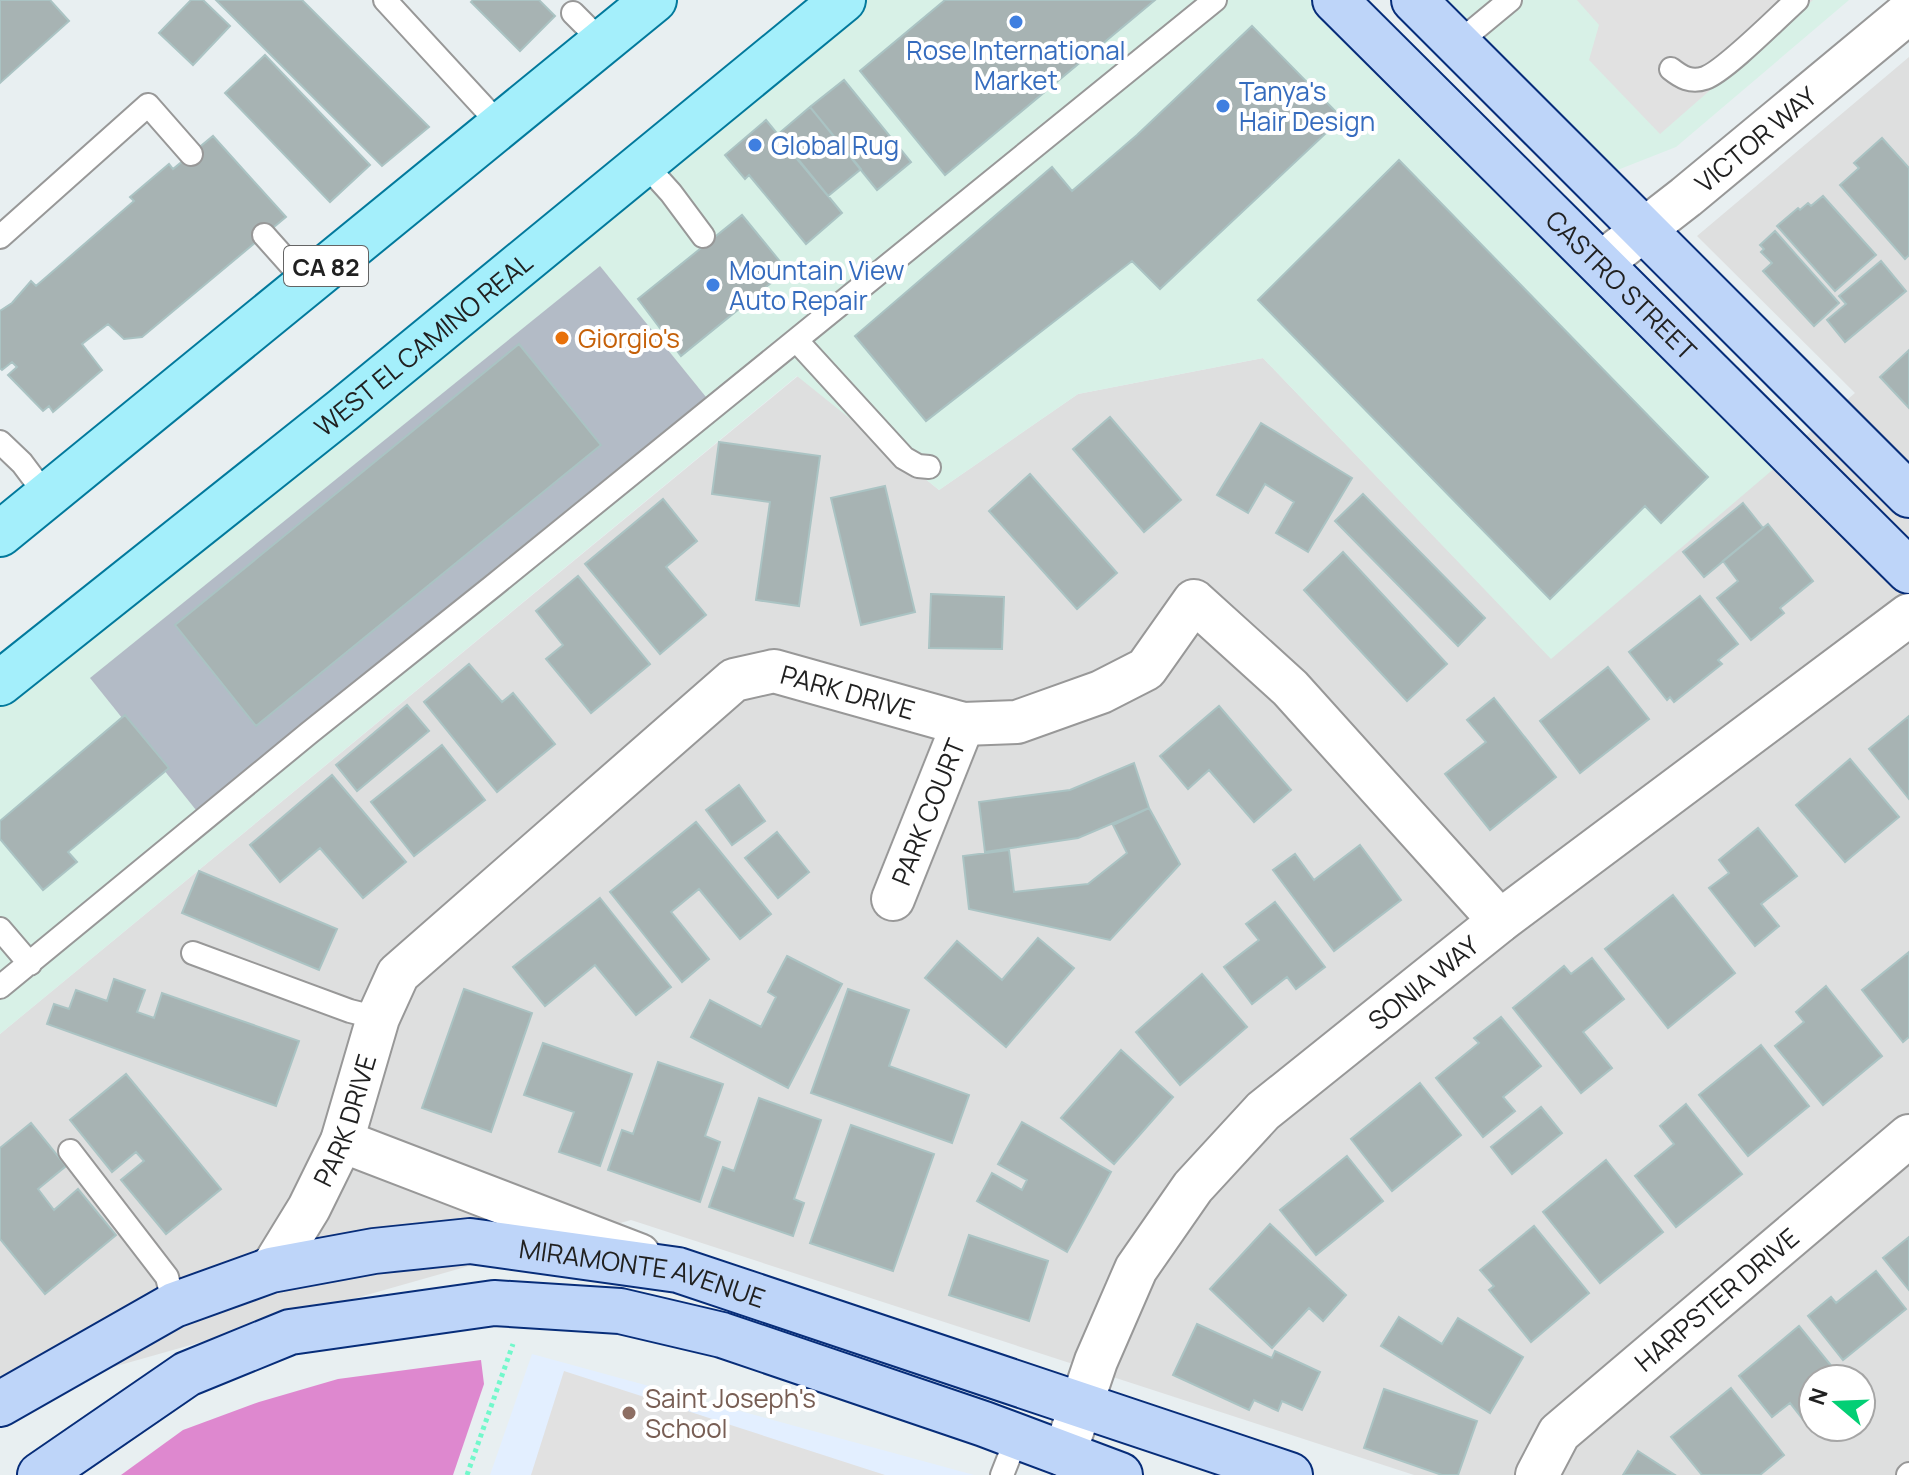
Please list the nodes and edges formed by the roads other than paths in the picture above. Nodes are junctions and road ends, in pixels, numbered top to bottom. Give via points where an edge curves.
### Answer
1 (385, 0) edge
2 (654, 0) edge
3 (843, 0) edge
4 (1215, 0) edge
5 (1335, 0) edge
6 (1414, 0) edge
7 (1510, 0) edge
8 (1797, 0) edge
9 (1909, 12) edge
10 (1458, 43) junction
11 (1671, 69) dead end
12 (501, 126) junction
13 (191, 154) dead end
14 (643, 162) junction
15 (1644, 228) junction
16 (264, 235) dead end
17 (703, 236) dead end
18 (0, 237) edge
19 (1601, 263) junction
20 (306, 282) junction
21 (796, 340) junction
22 (0, 442) edge
23 (929, 467) dead end
24 (46, 495) junction
25 (1909, 495) edge
26 (0, 534) edge
27 (1909, 571) edge
28 (1909, 615) edge
29 (0, 683) edge
30 (963, 724) junction
31 (893, 899) dead end
32 (1500, 921) junction
33 (0, 929) edge
34 (193, 953) dead end
35 (30, 964) junction
36 (0, 987) edge
37 (378, 1018) junction
38 (1909, 1136) edge
39 (342, 1141) junction
40 (70, 1151) dead end
41 (271, 1270) junction
42 (678, 1270) junction
43 (174, 1305) junction
44 (1082, 1403) junction
45 (0, 1404) edge
46 (1064, 1455) junction
47 (1010, 1456) edge
48 (40, 1475) edge
49 (1120, 1475) edge
50 (1290, 1475) edge
51 (1537, 1475) edge

1 - 12 lane
2 - 12 main road, CA 82 via 588,28
3 - 14 main road, WEST EL CAMINO REAL
4 - 21 lane
5 - 19 main road, CASTRO STREET
6 - 10 main road, CASTRO STREET
7 - 10 lane
8 - 11 lane via 1704,79 1683,79
9 - 15 street, VICTOR WAY
10 - 15 main road, CASTRO STREET
12 - 20 main road, CA 82
13 - 18 lane via 148,105
14 - 17 lane
14 - 29 main road, WEST EL CAMINO REAL
15 - 19 street, VICTOR WAY
15 - 25 main road, CASTRO STREET
16 - 20 lane
19 - 27 main road, CASTRO STREET
20 - 24 main road, CA 82
21 - 23 lane via 904,458
21 - 35 lane
22 - 24 lane
24 - 26 main road, CA 82
28 - 32 street, SONIA WAY
30 - 31 street, PARK COURT
30 - 32 street, PARK DRIVE via 1017,722 1101,692 1146,669 1194,601 1290,688
30 - 37 street, PARK DRIVE via 774,671 734,680 398,974
32 - 44 street, SONIA WAY via 1263,1111 1193,1187 1136,1269
33 - 35 lane
34 - 37 lane
35 - 36 lane
37 - 39 street, PARK DRIVE
38 - 51 street, HARPSTER DRIVE via 1559,1433
39 - 41 street, PARK DRIVE
39 - 42 street
40 - 43 lane via 167,1277
41 - 42 main road, MIRAMONTE AVENUE via 470,1241
41 - 43 main road, MIRAMONTE AVENUE
42 - 44 main road, MIRAMONTE AVENUE
43 - 45 main road, MIRAMONTE AVENUE
44 - 46 street, SONIA WAY
44 - 50 main road, MIRAMONTE AVENUE
46 - 47 main road, MIRAMONTE AVENUE
46 - 49 main road, MIRAMONTE AVENUE
47 - 48 main road, MIRAMONTE AVENUE via 722,1335 620,1311 494,1303 290,1332 187,1374

